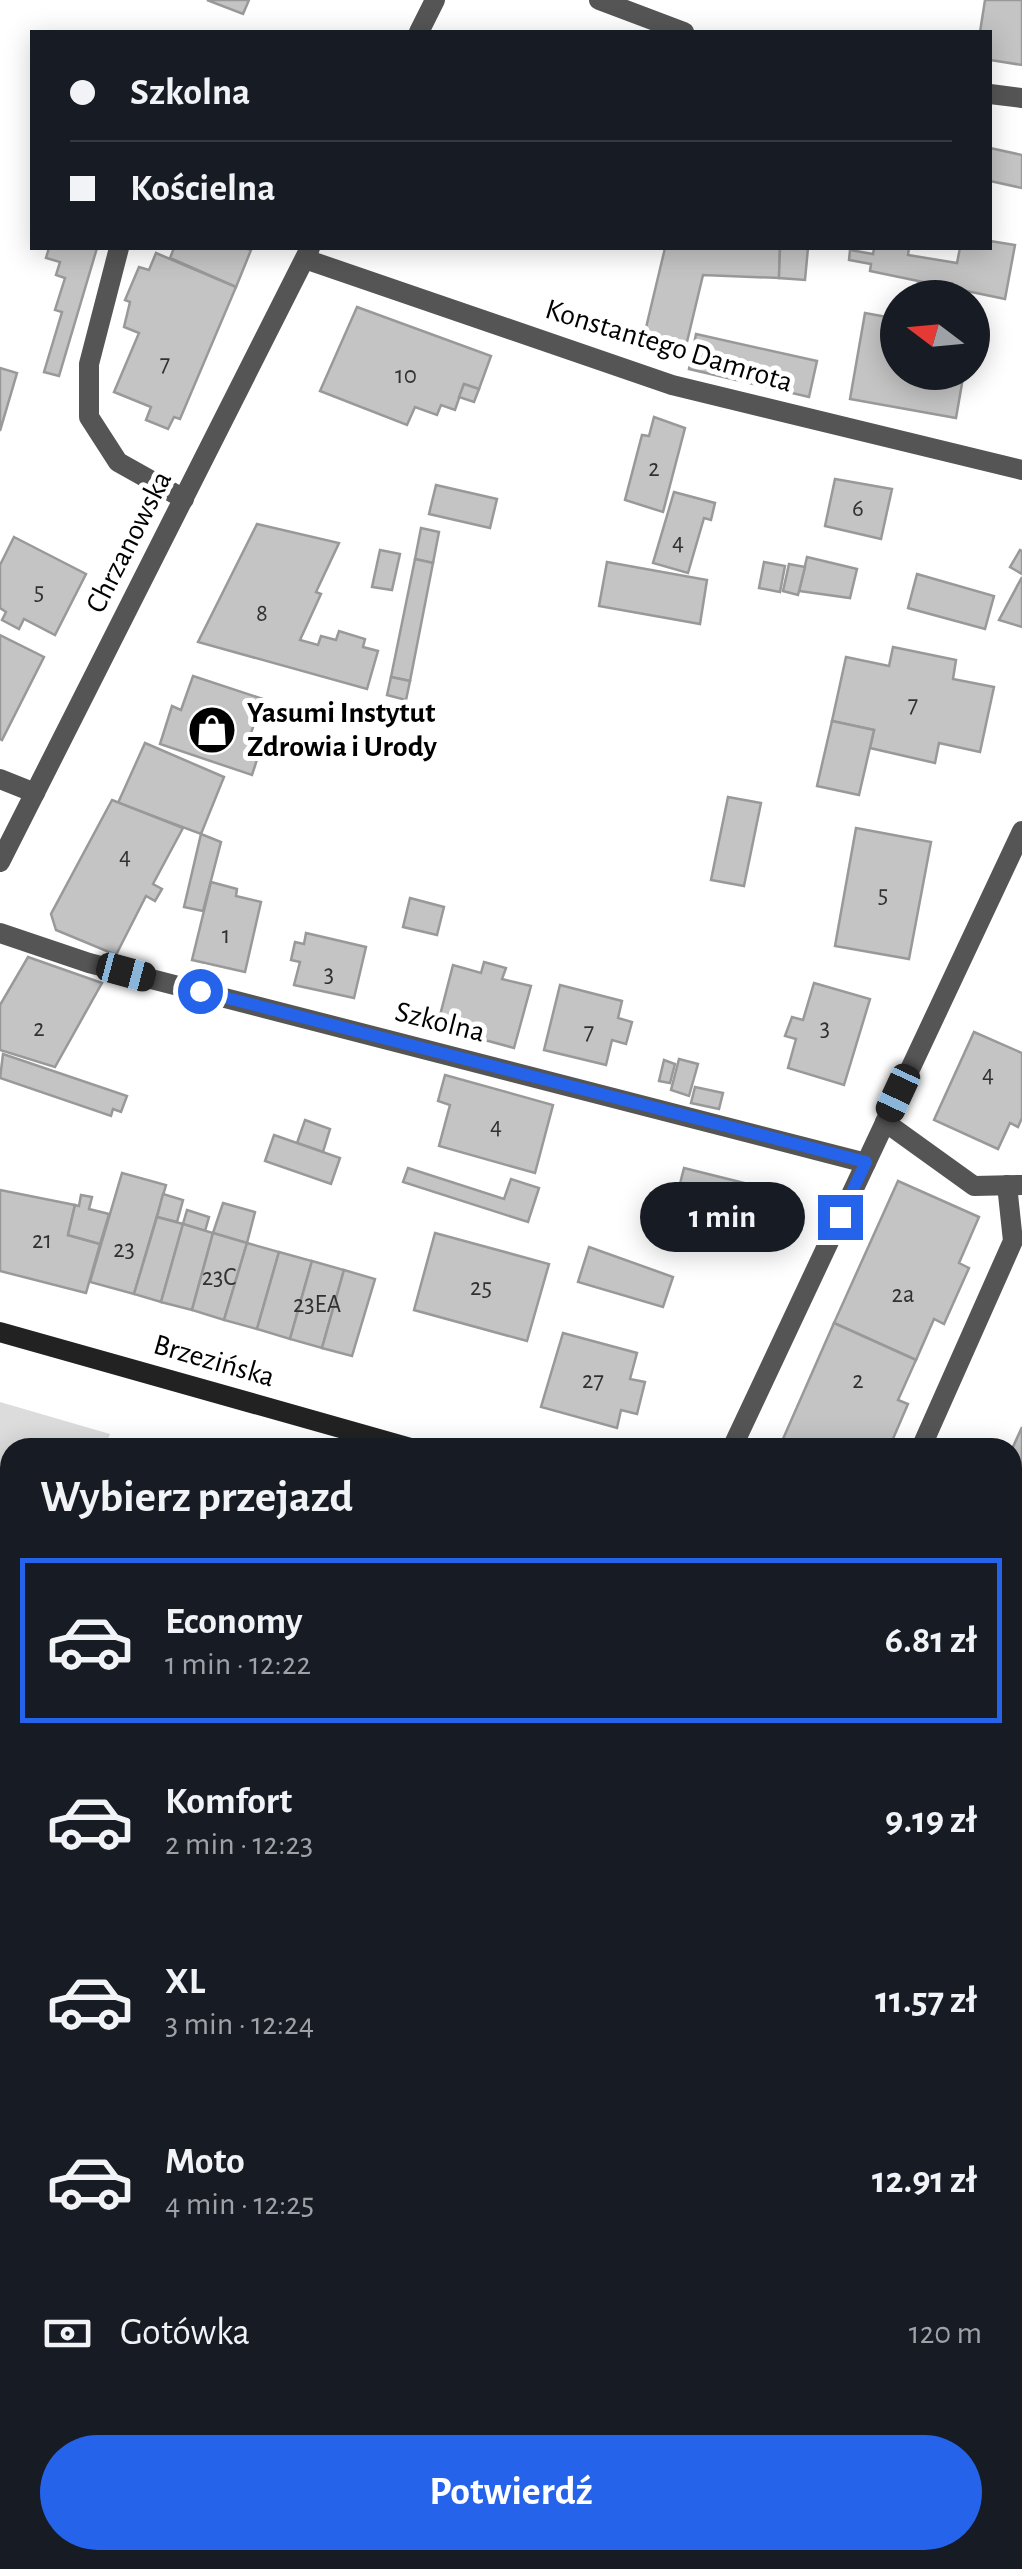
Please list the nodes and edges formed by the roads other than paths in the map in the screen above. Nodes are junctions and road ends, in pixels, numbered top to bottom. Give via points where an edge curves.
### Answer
1 (435, 0) edge
2 (598, 0) edge
3 (420, 30) edge
4 (679, 30) edge
5 (992, 94) edge
6 (1022, 98) edge
7 (118, 250) edge
8 (308, 253) edge
9 (1022, 470) edge
10 (184, 499) junction
11 (0, 779) edge
12 (35, 794) junction
13 (1022, 831) edge
14 (1016, 856) edge
15 (0, 862) edge
16 (0, 933) edge
17 (885, 1122) junction
18 (866, 1162) junction
19 (1015, 1185) edge
20 (0, 1332) edge
21 (376, 1438) edge
22 (737, 1438) edge
23 (924, 1438) edge

1 - 3 street
2 - 4 street
5 - 6 street
7 - 10 street via 90,364 90,417 118,462
8 - 9 street, Konstantego Damrota via 672,385
8 - 10 street, Chrzanowska
10 - 12 street, Chrzanowska
11 - 12 street
12 - 15 street, Chrzanowska
13 - 14 street
14 - 17 street
16 - 18 street, Szkolna via 88,962
17 - 18 street
17 - 19 street via 974,1186
18 - 22 street
19 - 23 street via 1013,1241
20 - 21 main road, Brzezińska

